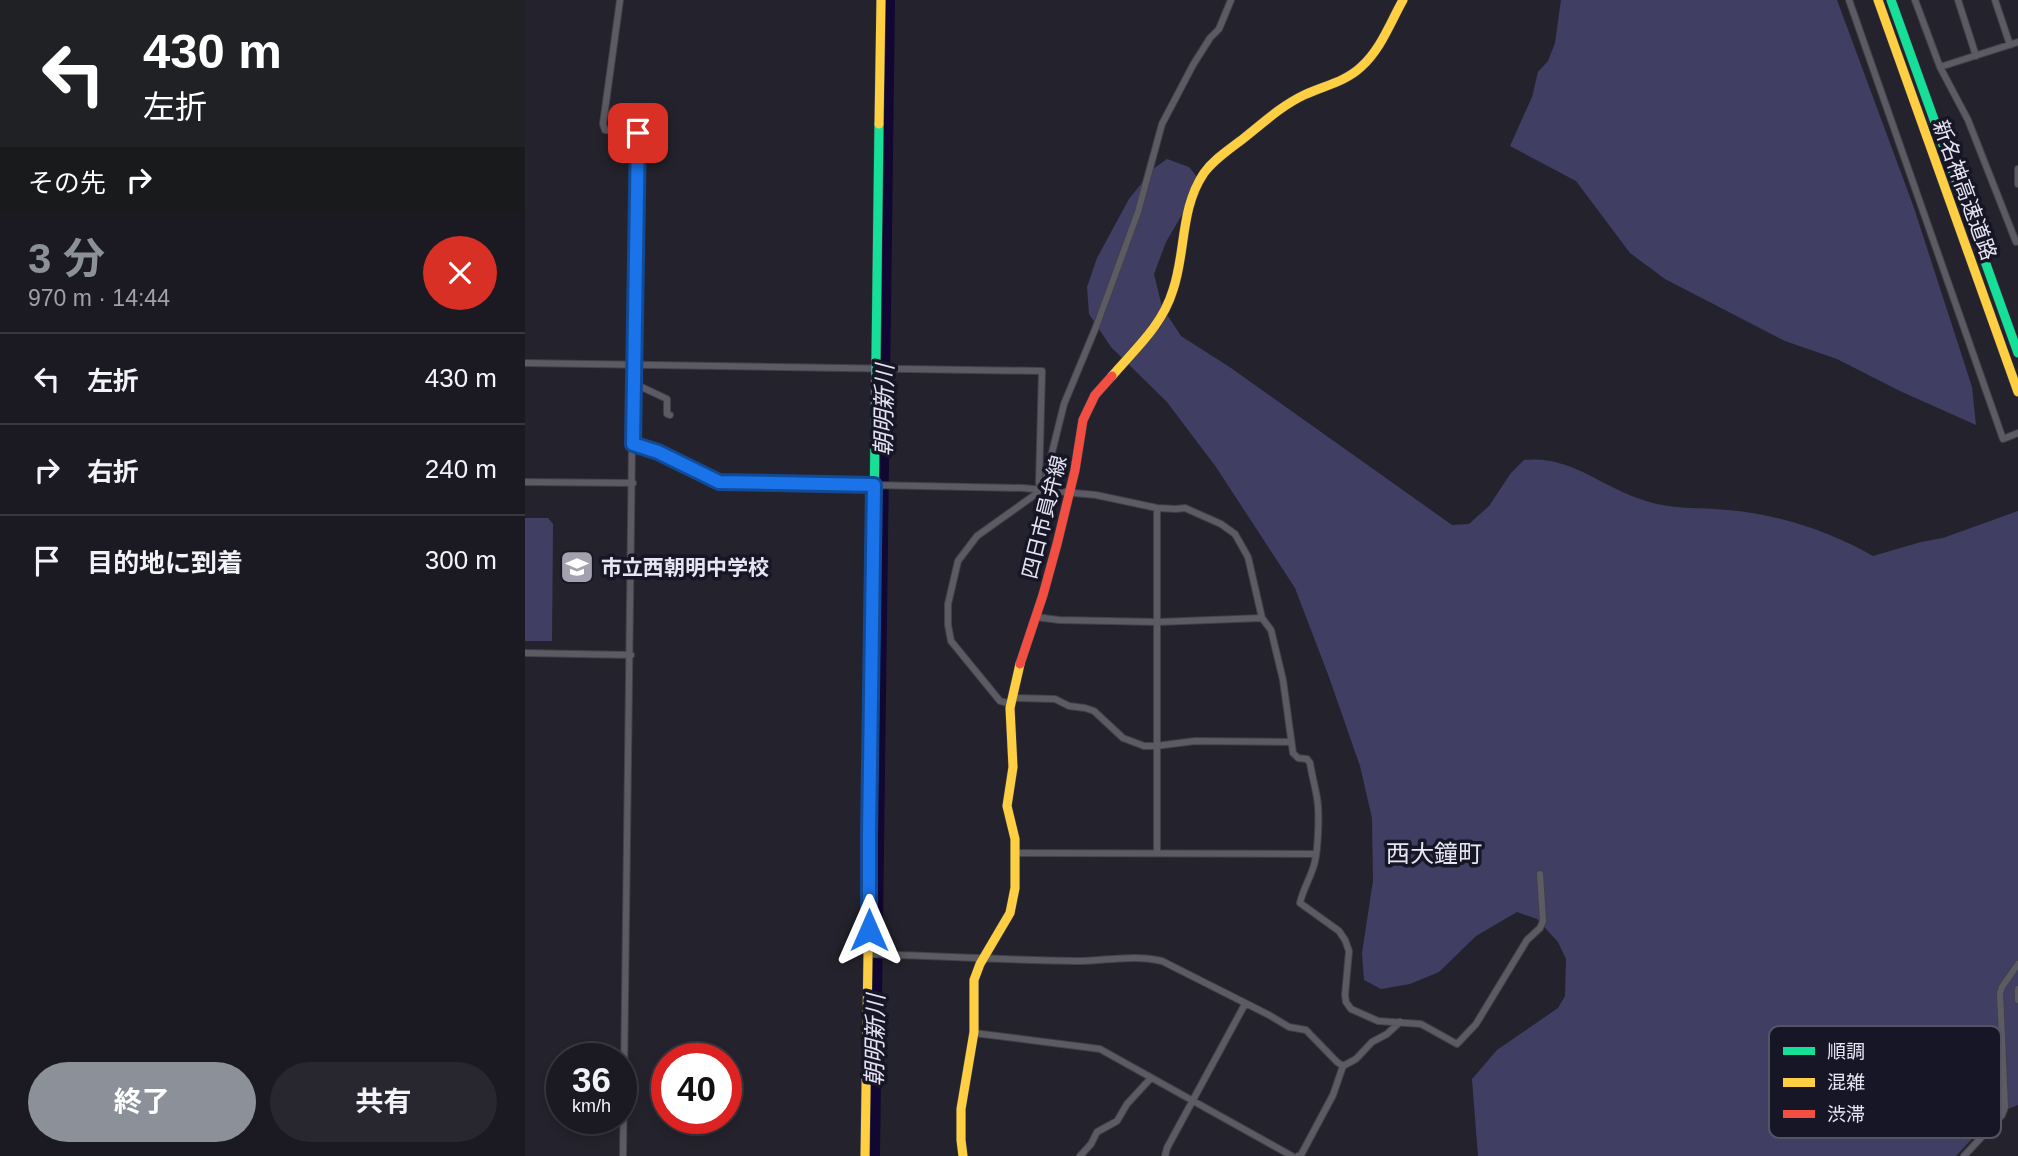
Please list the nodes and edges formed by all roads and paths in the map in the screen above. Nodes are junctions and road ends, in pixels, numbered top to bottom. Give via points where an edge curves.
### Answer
1 (620, 0) edge
2 (881, 0) edge
3 (1231, 0) edge
4 (1403, 0) edge
5 (1849, 0) edge
6 (1878, 0) edge
7 (1891, 0) edge
8 (1915, 0) edge
9 (1958, 0) edge
10 (1995, 0) edge
11 (2018, 42) edge
12 (2010, 45) junction
13 (1976, 56) junction
14 (1940, 66) junction
15 (2018, 169) edge
16 (2018, 184) edge
17 (2017, 244) edge
18 (2018, 353) edge
19 (525, 363) edge
20 (633, 364) junction
21 (881, 369) junction
22 (633, 383) junction
23 (2018, 392) edge
24 (670, 415) dead end
25 (2014, 435) edge
26 (633, 444) junction
27 (525, 482) edge
28 (633, 483) junction
29 (876, 485) junction
30 (1043, 489) junction
31 (1065, 492) dead end
32 (1157, 508) junction
33 (1063, 521) junction
34 (1036, 617) junction
35 (1262, 618) junction
36 (1158, 622) junction
37 (525, 653) edge
38 (631, 654) junction
39 (1011, 701) junction
40 (1291, 743) junction
41 (1156, 746) junction
42 (1016, 853) junction
43 (1157, 853) junction
44 (1316, 854) junction
45 (1540, 874) dead end
46 (874, 954) junction
47 (982, 958) junction
48 (2018, 964) edge
49 (2018, 989) edge
50 (2018, 1000) edge
51 (1245, 1004) junction
52 (1396, 1022) junction
53 (974, 1033) junction
54 (1343, 1066) junction
55 (1151, 1078) junction
56 (1191, 1100) junction
57 (2001, 1116) edge
58 (1981, 1138) edge
59 (623, 1156) edge
60 (865, 1156) edge
61 (963, 1156) edge
62 (1080, 1156) edge
63 (1165, 1156) edge
64 (1292, 1156) edge
65 (1298, 1156) edge
66 (1964, 1156) edge

1 - 20 street via 603,124 605,130 638,133
2 - 21 main road
3 - 30 street via 1220,29 1193,65 1161,124 1138,212 1064,404
4 - 33 main road, 四日市員弁線 via 1361,67 1274,114 1204,174 1192,195 1167,309 1084,416
5 - 25 street via 2003,439
6 - 23 main road, 新名神高速道路
7 - 18 main road, 新名神高速道路
8 - 14 street
9 - 13 street
10 - 12 street
11 - 12 street
12 - 13 street
13 - 14 street
14 - 17 street via 1968,120
15 - 16 street
19 - 20 street
20 - 21 street
20 - 22 street
21 - 29 main road
21 - 30 street via 1042,371 1039,483
22 - 24 street via 667,399
22 - 26 street
26 - 28 street
26 - 29 street via 719,482
27 - 28 street
28 - 38 street
29 - 30 street
29 - 46 main road via 869,836
30 - 31 street
30 - 39 street via 977,537 958,561 948,604 951,641 1000,701
32 - 33 street via 1075,493
32 - 35 street via 1192,509 1235,534 1248,557
32 - 36 street
33 - 34 main road, 四日市員弁線
34 - 36 street
34 - 39 main road, 四日市員弁線
35 - 36 street
35 - 40 street via 1271,630 1283,680
36 - 41 street
37 - 38 street
38 - 59 street
39 - 41 street via 1055,699 1085,708 1123,738
39 - 42 main road, 四日市員弁線 via 1013,765 1006,807
40 - 41 street via 1195,741
40 - 44 street via 1298,758 1310,763 1318,808
41 - 43 street
42 - 43 street
42 - 47 main road, 四日市員弁線 via 1014,902
43 - 44 street
44 - 52 street via 1300,903 1345,940 1349,951 1346,1002 1378,1021
45 - 52 street via 1540,928 1527,940 1476,1024 1457,1044 1421,1024
46 - 47 street
46 - 60 main road
47 - 51 street via 1086,961 1147,957
47 - 53 main road, 四日市員弁線 via 973,988
48 - 57 street via 2000,993 2005,1107
49 - 50 street
51 - 54 street via 1289,1027 1306,1030
51 - 56 street
52 - 54 street via 1388,1034
53 - 55 street via 1100,1049
53 - 61 main road, 四日市員弁線 via 961,1102
54 - 65 street via 1333,1095
55 - 56 street
55 - 62 street via 1117,1121 1097,1132
56 - 63 street
56 - 64 street
58 - 66 street

